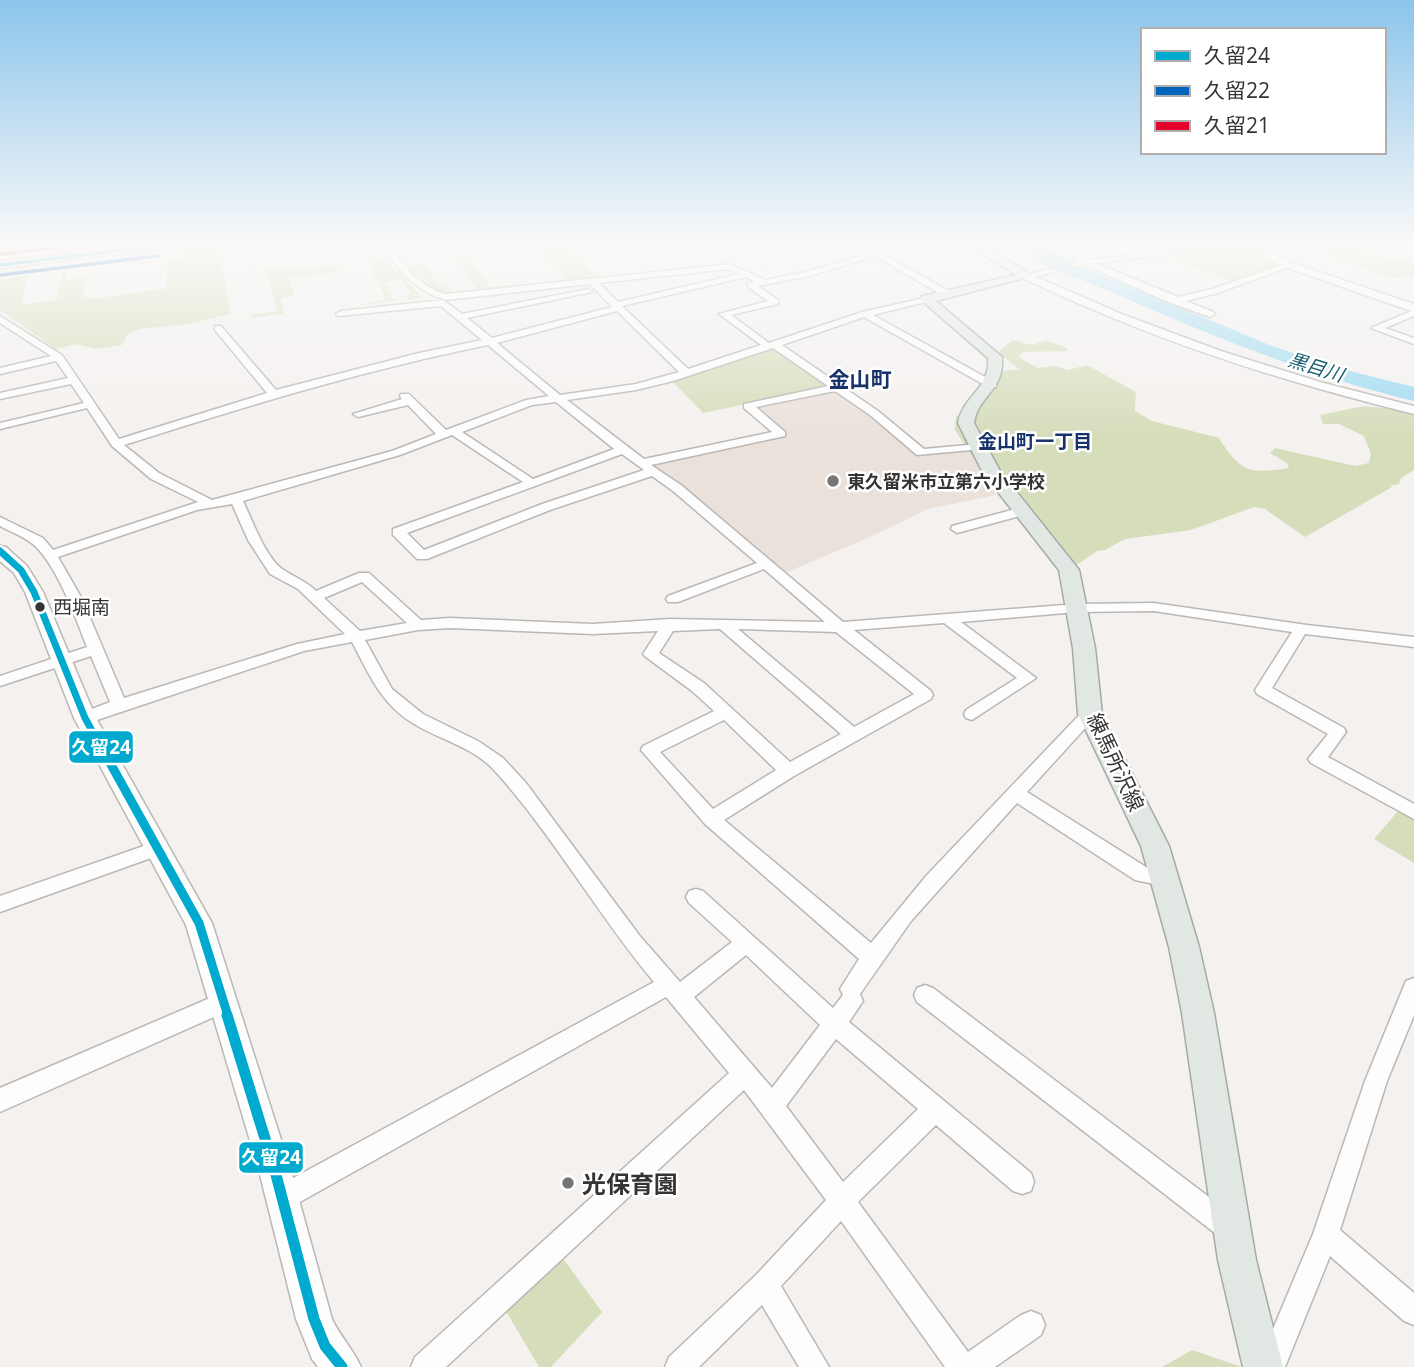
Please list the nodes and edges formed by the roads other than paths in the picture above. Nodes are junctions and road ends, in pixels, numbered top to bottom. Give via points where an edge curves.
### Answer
1 (380, 310) edge
2 (451, 310) edge
3 (492, 310) edge
4 (606, 310) edge
5 (619, 310) edge
6 (742, 310) edge
7 (882, 310) edge
8 (939, 310) edge
9 (1103, 310) edge
10 (1198, 310) edge
11 (1414, 311) edge
12 (341, 314) dead end
13 (865, 314) junction
14 (1210, 314) dead end
15 (460, 317) junction
16 (0, 319) edge
17 (5, 327) edge
18 (218, 328) dead end
19 (1414, 341) edge
20 (491, 342) junction
21 (772, 346) junction
22 (59, 357) junction
23 (0, 371) edge
24 (686, 373) junction
25 (74, 380) junction
26 (992, 385) junction
27 (838, 387) junction
28 (274, 394) junction
29 (0, 396) edge
30 (556, 398) junction
31 (91, 404) junction
32 (1414, 410) edge
33 (358, 414) dead end
34 (0, 426) edge
35 (450, 435) junction
36 (116, 444) junction
37 (978, 447) junction
38 (623, 450) junction
39 (642, 463) junction
40 (654, 471) junction
41 (532, 483) junction
42 (236, 499) junction
43 (209, 503) junction
44 (1023, 511) junction
45 (0, 521) edge
46 (957, 529) dead end
47 (0, 551) edge
48 (50, 555) junction
49 (766, 564) junction
50 (315, 596) junction
51 (673, 599) dead end
52 (1077, 608) junction
53 (946, 618) junction
54 (670, 624) junction
55 (723, 624) junction
56 (418, 625) junction
57 (840, 627) junction
58 (1301, 629) junction
59 (356, 636) junction
60 (1414, 642) edge
61 (95, 650) junction
62 (61, 661) junction
63 (0, 681) edge
64 (118, 705) junction
65 (727, 712) junction
66 (1090, 714) junction
67 (972, 715) dead end
68 (85, 718) junction
69 (853, 735) junction
70 (788, 771) junction
71 (1017, 793) junction
72 (1414, 812) edge
73 (711, 819) junction
74 (158, 848) junction
75 (1164, 878) junction
76 (696, 897) dead end
77 (0, 904) edge
78 (746, 943) junction
79 (871, 957) junction
80 (1414, 988) edge
81 (673, 991) junction
82 (925, 995) dead end
83 (225, 1002) junction
84 (835, 1024) junction
85 (744, 1075) junction
86 (0, 1100) edge
87 (772, 1106) junction
88 (935, 1109) junction
89 (1022, 1182) dead end
90 (282, 1198) junction
91 (842, 1202) junction
92 (1232, 1231) junction
93 (1326, 1235) junction
94 (765, 1284) junction
95 (1414, 1311) edge
96 (1031, 1325) dead end
97 (1272, 1366) edge
98 (342, 1367) edge
99 (425, 1367) edge
100 (679, 1367) edge
101 (815, 1367) edge
102 (962, 1367) edge
103 (971, 1367) edge

1 - 12 street
2 - 15 street
3 - 15 street
4 - 20 street
5 - 24 street
6 - 21 street via 724,314
7 - 13 street
8 - 26 main road via 995,357
9 - 32 street via 1202,348
10 - 14 street
11 - 19 street via 1376,328
13 - 21 street
13 - 26 street
15 - 20 street
16 - 17 street
17 - 22 street
18 - 28 street
20 - 28 street
20 - 30 street
21 - 24 street
21 - 27 street
22 - 23 street
22 - 25 street
24 - 30 street via 636,387
25 - 29 street
25 - 31 street
26 - 37 main road, 練馬所沢線 via 966,416
27 - 37 street via 921,453
27 - 39 street via 748,406 781,434
28 - 36 street
30 - 35 street via 502,411
30 - 38 street
31 - 34 street
31 - 36 street
33 - 35 street via 407,398
35 - 41 street
35 - 42 street
36 - 43 street via 155,476
37 - 44 main road, 練馬所沢線 via 992,473
38 - 39 street
38 - 41 street
39 - 40 street
40 - 41 street via 422,556 398,532
40 - 49 street
42 - 43 street
42 - 50 street via 275,571
43 - 48 street
44 - 46 street
44 - 52 main road, 練馬所沢線 via 1069,569
45 - 48 street via 38,541
47 - 62 street via 21,570 34,592
48 - 61 street
49 - 51 street
49 - 57 street
50 - 56 street via 364,576
50 - 59 street
52 - 53 street
52 - 58 street via 1154,607
52 - 66 main road, 練馬所沢線
53 - 57 street
53 - 67 street via 1028,678
54 - 55 street
54 - 56 street via 593,629
54 - 65 street via 652,654
55 - 57 street
55 - 69 street
56 - 59 street
57 - 69 street via 925,695
58 - 60 street
58 - 72 street via 1263,690 1338,732 1317,759
59 - 64 street via 265,657
59 - 81 street via 386,692 417,718 497,762
61 - 62 street
61 - 64 street
62 - 63 street
62 - 68 street
64 - 68 street
65 - 70 street
65 - 73 street via 649,750
66 - 71 street
66 - 75 main road, 練馬所沢線 via 1155,846
68 - 74 street
69 - 70 street
70 - 73 street
71 - 75 street via 1142,874
71 - 79 street via 961,850
73 - 79 street
74 - 77 street
74 - 83 street via 198,923
75 - 92 main road, 練馬所沢線 via 1199,1013
76 - 78 street
78 - 81 street
78 - 84 street
79 - 84 street
80 - 93 street via 1376,1081
81 - 85 street
81 - 90 street
82 - 92 street
83 - 86 street
83 - 90 street
84 - 87 street
84 - 88 street
85 - 87 street
85 - 99 street
87 - 91 street
88 - 89 street
88 - 91 street
90 - 98 street via 314,1319 325,1346
91 - 94 street
91 - 102 street
92 - 97 main road, 練馬所沢線
93 - 95 street
93 - 97 street
94 - 100 street
94 - 101 street
96 - 103 street

